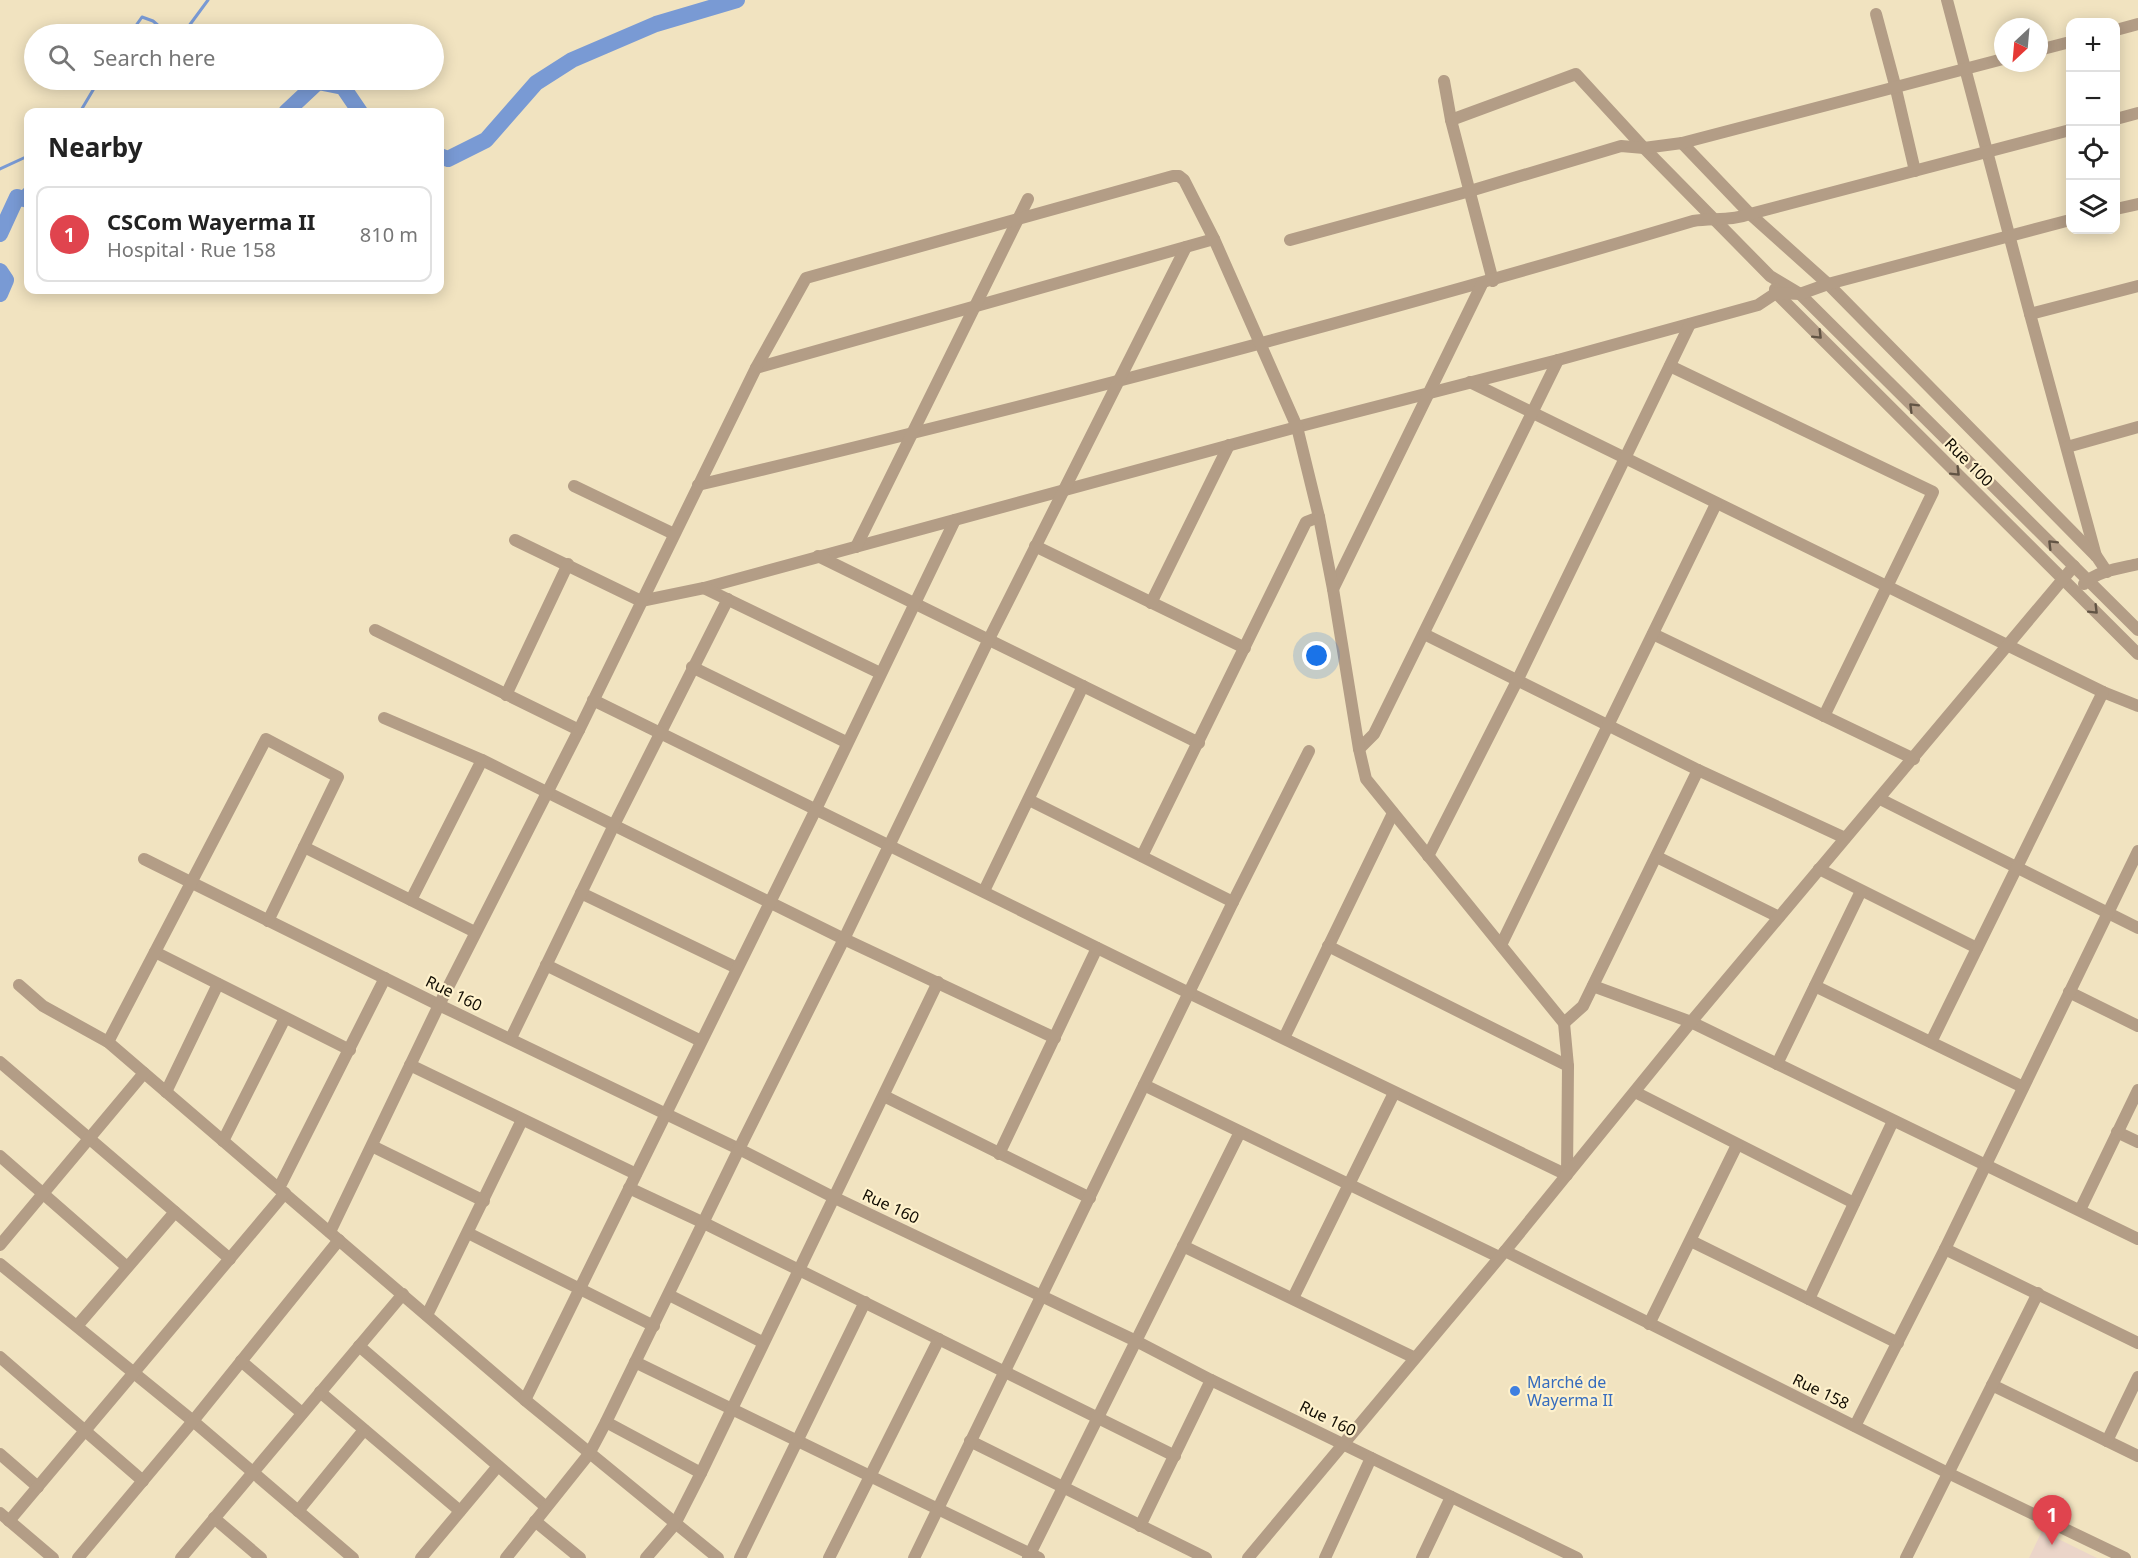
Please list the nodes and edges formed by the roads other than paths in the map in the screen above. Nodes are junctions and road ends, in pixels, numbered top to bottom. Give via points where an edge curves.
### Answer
1 (1947, 0) edge
2 (1876, 14) dead end
3 (2138, 24) edge
4 (2120, 29) edge
5 (2066, 43) edge
6 (2048, 48) edge
7 (1994, 61) edge
8 (1964, 69) junction
9 (1444, 81) dead end
10 (1895, 85) junction
11 (2138, 113) edge
12 (2120, 118) edge
13 (1451, 120) junction
14 (2066, 131) edge
15 (1682, 142) junction
16 (1644, 148) junction
17 (1987, 151) junction
18 (1915, 171) junction
19 (1470, 191) junction
20 (1028, 199) dead end
21 (2138, 204) edge
22 (2120, 208) edge
23 (1750, 214) junction
24 (1712, 218) junction
25 (1018, 219) junction
26 (2066, 221) edge
27 (2009, 235) junction
28 (1214, 239) junction
29 (1290, 240) dead end
30 (1186, 247) junction
31 (1770, 276) junction
32 (1488, 282) junction
33 (1828, 284) junction
34 (2138, 286) edge
35 (1776, 293) junction
36 (1800, 294) junction
37 (974, 306) junction
38 (2030, 314) junction
39 (1690, 324) junction
40 (1261, 344) junction
41 (1558, 360) junction
42 (1670, 366) junction
43 (756, 368) junction
44 (1120, 381) junction
45 (1470, 382) junction
46 (1427, 393) junction
47 (1532, 412) junction
48 (1296, 426) junction
49 (2138, 427) edge
50 (910, 435) junction
51 (1229, 445) junction
52 (2067, 447) junction
53 (1625, 458) junction
54 (698, 485) junction
55 (574, 486) dead end
56 (1062, 490) junction
57 (1716, 504) junction
58 (1319, 517) junction
59 (955, 520) junction
60 (674, 534) junction
61 (515, 540) dead end
62 (1035, 546) junction
63 (856, 547) junction
64 (818, 556) junction
65 (2097, 557) junction
66 (568, 564) junction
67 (2138, 564) edge
68 (2074, 566) junction
69 (2107, 572) junction
70 (2063, 579) junction
71 (2087, 580) junction
72 (1887, 586) junction
73 (704, 588) junction
74 (1333, 588) junction
75 (2076, 592) junction
76 (728, 599) junction
77 (641, 601) junction
78 (914, 603) junction
79 (1151, 603) junction
80 (375, 630) dead end
81 (2138, 630) edge
82 (1424, 634) junction
83 (1653, 634) junction
84 (988, 639) junction
85 (2007, 645) junction
86 (1245, 648) junction
87 (2138, 654) edge
88 (692, 667) junction
89 (880, 673) junction
90 (1517, 681) junction
91 (1083, 686) junction
92 (2103, 692) junction
93 (506, 695) junction
94 (593, 700) junction
95 (2138, 706) edge
96 (1824, 716) junction
97 (384, 718) dead end
98 (1608, 726) junction
99 (579, 730) junction
100 (659, 734) junction
101 (846, 742) junction
102 (1198, 744) junction
103 (1359, 749) junction
104 (1309, 751) dead end
105 (1914, 759) junction
106 (482, 760) junction
107 (1698, 770) junction
108 (546, 792) junction
109 (1880, 799) junction
110 (1029, 800) junction
111 (816, 809) junction
112 (1393, 813) junction
113 (614, 825) junction
114 (1845, 838) junction
115 (889, 845) junction
116 (304, 847) junction
117 (2138, 851) edge
118 (1142, 856) junction
119 (1428, 856) junction
120 (1657, 857) junction
121 (144, 859) dead end
122 (2016, 868) junction
123 (1819, 869) junction
124 (191, 882) junction
125 (984, 891) junction
126 (1862, 891) junction
127 (580, 893) junction
128 (411, 900) junction
129 (769, 900) junction
130 (1233, 902) junction
131 (2108, 913) junction
132 (1779, 917) junction
133 (268, 921) junction
134 (2138, 928) edge
135 (475, 932) junction
136 (844, 939) junction
137 (1501, 945) junction
138 (1328, 946) junction
139 (1097, 948) junction
140 (1977, 948) junction
141 (155, 952) junction
142 (546, 965) junction
143 (737, 969) junction
144 (385, 978) junction
145 (938, 982) junction
146 (19, 984) dead end
147 (218, 984) junction
148 (1593, 986) junction
149 (1815, 986) junction
150 (2069, 992) junction
151 (1189, 993) junction
152 (439, 1005) junction
153 (285, 1018) junction
154 (1691, 1022) junction
155 (1564, 1023) junction
156 (2138, 1026) edge
157 (511, 1038) junction
158 (1055, 1038) junction
159 (1284, 1038) junction
160 (700, 1041) junction
161 (108, 1042) junction
162 (1931, 1042) junction
163 (350, 1050) junction
164 (0, 1062) edge
165 (1777, 1064) junction
166 (410, 1065) junction
167 (1568, 1066) junction
168 (144, 1073) junction
169 (1144, 1085) junction
170 (2023, 1087) junction
171 (2138, 1090) edge
172 (166, 1092) junction
173 (1635, 1092) junction
174 (1394, 1093) junction
175 (884, 1096) junction
176 (666, 1114) junction
177 (522, 1120) junction
178 (1893, 1121) junction
179 (1240, 1132) junction
180 (2117, 1132) junction
181 (89, 1138) junction
182 (223, 1141) junction
183 (2138, 1142) edge
184 (1737, 1145) junction
185 (372, 1146) junction
186 (739, 1149) junction
187 (999, 1154) junction
188 (0, 1156) edge
189 (1986, 1165) junction
190 (636, 1174) junction
191 (1567, 1175) junction
192 (1349, 1185) junction
193 (629, 1188) junction
194 (282, 1191) junction
195 (43, 1194) junction
196 (833, 1197) junction
197 (1090, 1198) junction
198 (484, 1201) junction
199 (1854, 1203) junction
200 (2080, 1210) junction
201 (175, 1212) junction
202 (704, 1223) junction
203 (468, 1233) junction
204 (335, 1236) junction
205 (2138, 1239) edge
206 (1691, 1241) junction
207 (0, 1245) edge
208 (1183, 1246) junction
209 (1945, 1250) junction
210 (1502, 1254) junction
211 (230, 1259) junction
212 (0, 1264) edge
213 (127, 1267) junction
214 (799, 1270) junction
215 (579, 1290) junction
216 (2038, 1293) junction
217 (403, 1294) junction
218 (669, 1295) junction
219 (1042, 1296) junction
220 (1293, 1298) junction
221 (1809, 1299) junction
222 (865, 1302) junction
223 (428, 1315) junction
224 (1649, 1324) junction
225 (77, 1326) junction
226 (654, 1326) junction
227 (939, 1339) junction
228 (1136, 1341) junction
229 (762, 1342) junction
230 (1898, 1343) junction
231 (2138, 1343) edge
232 (359, 1346) junction
233 (0, 1357) edge
234 (1415, 1358) junction
235 (241, 1361) junction
236 (635, 1362) junction
237 (1005, 1371) junction
238 (134, 1372) junction
239 (2138, 1377) edge
240 (1211, 1380) junction
241 (1992, 1385) junction
242 (320, 1392) junction
243 (525, 1400) junction
244 (732, 1407) junction
245 (302, 1413) junction
246 (1098, 1417) junction
247 (193, 1420) junction
248 (606, 1422) junction
249 (1855, 1426) junction
250 (364, 1430) junction
251 (85, 1431) junction
252 (798, 1440) junction
253 (2107, 1441) junction
254 (970, 1442) junction
255 (1344, 1443) junction
256 (0, 1454) edge
257 (590, 1454) junction
258 (1176, 1456) junction
259 (2138, 1456) edge
260 (1371, 1458) junction
261 (498, 1466) junction
262 (253, 1472) junction
263 (701, 1473) junction
264 (1948, 1473) junction
265 (871, 1476) junction
266 (143, 1481) junction
267 (38, 1487) junction
268 (1063, 1488) junction
269 (1451, 1497) junction
270 (546, 1507) junction
271 (938, 1508) junction
272 (298, 1511) junction
273 (460, 1511) junction
274 (4, 1517) edge
275 (214, 1518) junction
276 (535, 1521) junction
277 (675, 1524) junction
278 (1140, 1526) junction
279 (1032, 1557) edge
280 (53, 1558) edge
281 (78, 1558) edge
282 (181, 1558) edge
283 (261, 1558) edge
284 (352, 1558) edge
285 (421, 1558) edge
286 (506, 1558) edge
287 (580, 1558) edge
288 (645, 1558) edge
289 (718, 1558) edge
290 (740, 1558) edge
291 (829, 1558) edge
292 (914, 1558) edge
293 (1206, 1558) edge
294 (1248, 1558) edge
295 (1325, 1558) edge
296 (1422, 1558) edge
297 (1577, 1558) edge
298 (1906, 1558) edge
299 (2125, 1558) edge

1 - 8 street
2 - 10 street
3 - 4 street
5 - 6 street
7 - 8 street
8 - 10 street
8 - 17 street
9 - 13 street
10 - 15 street
10 - 18 street
11 - 12 street
13 - 16 street via 1576,74
13 - 19 street
14 - 17 street
15 - 16 street
15 - 23 street
16 - 19 street via 1621,146
16 - 24 street
17 - 18 street
17 - 27 street
18 - 23 street
19 - 29 street
19 - 32 street
20 - 25 street
21 - 22 street
23 - 24 street
23 - 33 street
24 - 31 street
24 - 32 street
25 - 28 street via 1179,176
25 - 37 street
25 - 43 street via 806,278
26 - 27 street
27 - 33 street
27 - 38 street
28 - 30 street
28 - 40 street
30 - 37 street
30 - 44 street
31 - 35 street
31 - 36 street
32 - 40 street
32 - 46 street
33 - 36 street
33 - 65 street
34 - 38 street
35 - 36 street
35 - 39 street via 1758,305
35 -> 70 street, Rue 100
68 -> 36 street
37 - 43 street
37 - 50 street
38 - 52 street
39 - 41 street
39 - 42 street
40 - 44 street
40 - 48 street
41 - 45 street
41 - 47 street
42 - 53 street
42 - 72 street via 1933,492
43 - 54 street
44 - 50 street
44 - 56 street
45 - 46 street
45 - 47 street
46 - 48 street
46 - 74 street
47 - 53 street
47 - 82 street
48 - 51 street
48 - 58 street
49 - 52 street
50 - 54 street
50 - 63 street
51 - 56 street
51 - 79 street
52 - 65 street
53 - 57 street
53 - 90 street
54 - 60 street
55 - 60 street
56 - 59 street
56 - 62 street
57 - 72 street
57 - 83 street
58 - 74 street
58 - 86 street via 1306,522
59 - 63 street
59 - 78 street
60 - 77 street
61 - 66 street
62 - 79 street
62 - 84 street
63 - 64 street
64 - 73 street
64 - 78 street
65 - 69 street
66 - 77 street
66 - 93 street
67 - 69 street
68 - 70 street
68 - 71 street
69 - 71 street
70 - 75 street, Rue 100
70 - 85 street
71 - 75 street
71 - 81 street
72 - 85 street
72 - 96 street
73 - 76 street
73 - 77 street
74 - 103 street
75 -> 87 street, Rue 100
76 - 88 street
76 - 89 street
77 - 94 street
78 - 84 street
78 - 89 street
79 - 86 street
80 - 93 street
82 - 90 street
82 - 103 street via 1374,735
83 - 96 street
83 - 98 street
84 - 91 street
84 - 115 street
85 - 92 street
85 - 105 street
86 - 102 street
88 - 100 street
88 - 101 street
89 - 101 street
90 - 98 street
90 - 119 street
91 - 102 street
91 - 110 street
92 - 95 street
92 - 122 street
93 - 99 street
94 - 99 street
94 - 100 street
96 - 105 street
97 - 106 street
98 - 107 street
98 - 137 street
99 - 108 street
100 - 111 street
100 - 113 street
101 - 111 street
102 - 118 street
103 - 112 street via 1366,779
104 - 130 street
105 - 109 street
106 - 108 street
106 - 128 street
107 - 114 street
107 - 120 street
108 - 113 street
108 - 135 street
109 - 114 street
109 - 122 street
110 - 118 street
110 - 125 street
111 - 115 street
111 - 129 street
112 - 119 street
112 - 138 street
113 - 127 street
113 - 129 street
114 - 123 street
115 - 125 street
115 - 136 street
116 - 124 street via 338,777 266,739
116 - 128 street
116 - 133 street
117 - 131 street
118 - 130 street
119 - 137 street
120 - 132 street
120 - 148 street
121 - 124 street, Rue 160
122 - 131 street
122 - 140 street
123 - 126 street
123 - 132 street
124 - 133 street, Rue 160
124 - 141 street
125 - 139 street
126 - 140 street
126 - 149 street
127 - 142 street
127 - 143 street
128 - 135 street
129 - 136 street
129 - 143 street
130 - 151 street
131 - 134 street
131 - 150 street
132 - 154 street
133 - 144 street, Rue 160
135 - 152 street
136 - 145 street
136 - 186 street
137 - 155 street
138 - 159 street
138 - 167 street
139 - 151 street
139 - 158 street
140 - 162 street
141 - 147 street
141 - 161 street
142 - 157 street
142 - 160 street
143 - 160 street
144 - 152 street, Rue 160
144 - 163 street
145 - 158 street
145 - 175 street
146 - 161 street via 43,1006
147 - 153 street
147 - 172 street
148 - 154 street
148 - 155 street via 1583,1006
149 - 162 street
149 - 165 street
150 - 156 street
150 - 170 street
151 - 159 street
151 - 169 street
152 - 157 street, Rue 160
152 - 166 street
153 - 163 street
153 - 182 street
154 - 165 street
154 - 173 street
155 - 167 street
157 - 176 street, Rue 160
158 - 187 street
159 - 174 street
160 - 176 street
161 - 168 street
162 - 170 street
163 - 194 street
164 - 181 street
165 - 178 street
166 - 177 street
166 - 185 street
167 - 191 street
168 - 172 street
168 - 181 street
169 - 179 street, Rue 158
169 - 197 street
170 - 189 street
171 - 180 street
172 - 182 street
173 - 184 street
173 - 191 street
174 - 191 street
174 - 192 street
175 - 187 street
175 - 196 street
176 - 186 street, Rue 160
176 - 190 street
177 - 190 street
177 - 198 street
178 - 189 street
178 - 199 street
179 - 192 street, Rue 158
179 - 208 street
180 - 183 street
180 - 200 street
181 - 195 street
181 - 201 street
182 - 194 street
184 - 199 street
184 - 206 street
185 - 198 street
185 - 204 street
186 - 196 street, Rue 160
186 - 202 street
187 - 197 street
188 - 195 street
189 - 200 street
189 - 209 street
190 - 193 street
191 - 210 street
192 - 210 street, Rue 158
192 - 220 street
193 - 202 street
193 - 215 street
194 - 204 street
194 - 211 street
195 - 207 street
195 - 213 street
196 - 214 street
196 - 219 street, Rue 160
197 - 219 street
198 - 203 street
199 - 221 street
200 - 205 street
201 - 211 street
201 - 213 street
202 - 214 street
202 - 218 street
203 - 215 street
203 - 223 street
204 - 217 street
204 - 235 street
206 - 221 street
206 - 224 street
208 - 220 street
208 - 228 street
209 - 216 street
209 - 230 street
210 - 224 street, Rue 158
210 - 234 street
211 - 238 street
212 - 225 street
213 - 225 street
214 - 222 street
214 - 229 street
215 - 226 street
215 - 243 street
216 - 231 street
216 - 241 street
217 - 223 street
217 - 232 street
218 - 226 street
218 - 229 street
219 - 228 street, Rue 160
219 - 237 street
220 - 234 street
221 - 230 street
222 - 227 street
222 - 252 street
223 - 243 street
224 - 249 street, Rue 158
225 - 238 street
226 - 236 street
227 - 237 street
227 - 265 street
228 - 240 street, Rue 160
228 - 246 street
229 - 244 street
230 - 249 street
232 - 242 street
232 - 261 street
233 - 251 street
234 - 255 street
235 - 245 street
235 - 247 street
236 - 244 street
236 - 248 street
237 - 246 street
237 - 254 street
238 - 247 street
238 - 251 street
239 - 253 street
240 - 255 street, Rue 160
240 - 258 street
241 - 253 street
241 - 264 street
242 - 245 street
242 - 250 street
243 - 257 street
244 - 252 street
244 - 263 street
245 - 262 street
246 - 258 street
246 - 268 street
247 - 262 street
247 - 266 street
248 - 257 street
248 - 263 street
249 - 264 street, Rue 158
250 - 272 street
250 - 273 street
251 - 266 street
251 - 267 street
252 - 265 street
252 - 290 street
253 - 259 street
254 - 268 street
254 - 271 street
255 - 260 street, Rue 160
255 - 294 street
256 - 267 street
257 - 270 street
257 - 277 street
258 - 278 street
260 - 269 street, Rue 160
260 - 295 street
261 - 270 street
261 - 273 street
262 - 272 street
262 - 275 street
263 - 277 street
264 - 298 street
264 - 299 street, Rue 158
265 - 271 street
265 - 291 street
266 - 281 street
267 - 274 street
268 - 278 street
268 - 279 street
269 - 296 street
269 - 297 street, Rue 160
270 - 276 street
271 - 279 street
271 - 292 street
272 - 284 street
273 - 285 street
274 - 280 street
275 - 282 street
275 - 283 street
276 - 286 street
276 - 287 street
277 - 288 street
277 - 289 street
278 - 293 street

